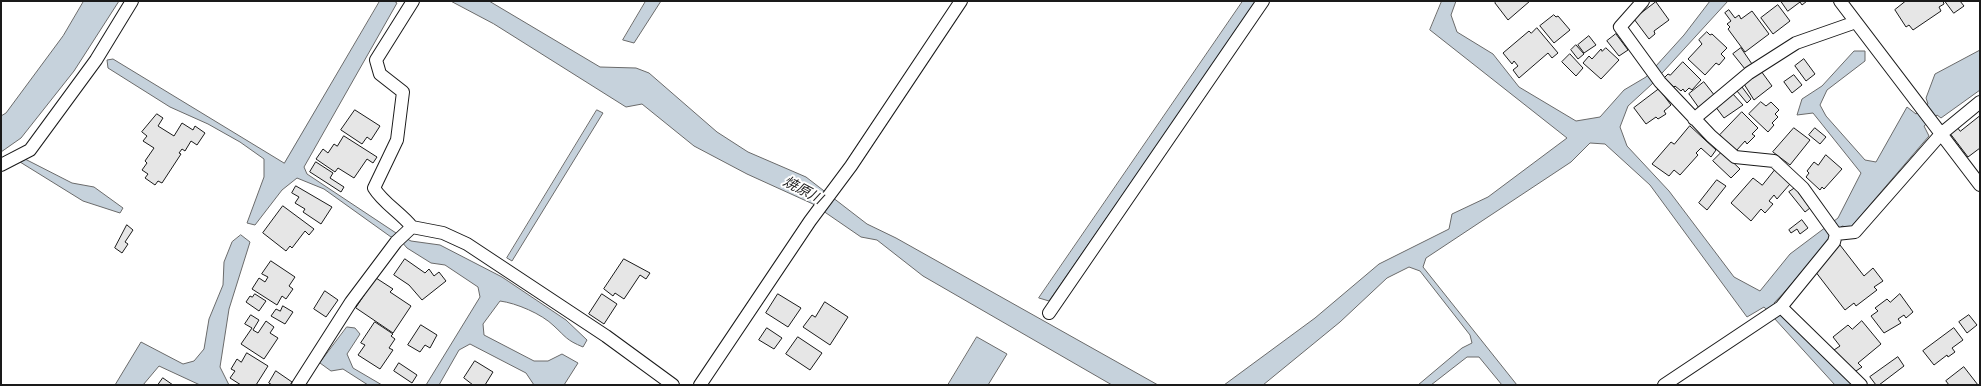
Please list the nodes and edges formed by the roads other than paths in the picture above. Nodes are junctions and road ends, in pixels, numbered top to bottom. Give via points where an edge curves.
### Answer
1 (132, 1) edge
2 (413, 1) edge
3 (961, 1) edge
4 (1263, 1) edge
5 (1642, 1) edge
6 (1840, 1) edge
7 (1856, 22) junction
8 (1980, 102) edge
9 (1694, 119) junction
10 (1937, 129) junction
11 (1, 165) edge
12 (1980, 185) edge
13 (404, 234) junction
14 (1836, 234) junction
15 (1781, 307) junction
16 (1049, 313) dead end
17 (298, 385) edge
18 (674, 385) edge
19 (700, 385) edge
20 (1664, 385) edge
21 (1861, 385) edge

1 - 11 street via 96,60 30,150
2 - 13 street via 376,60 380,74 403,92 398,140 374,188 405,217
3 - 19 street
4 - 16 street
5 - 9 street via 1620,26 1660,82
6 - 7 street
7 - 9 street via 1796,43 1749,73
7 - 10 street
8 - 10 street
9 - 14 street via 1735,157 1774,161 1802,188
10 - 12 street
10 - 14 street via 1854,232
13 - 17 street via 352,302
13 - 18 street via 443,233 467,244
14 - 15 street via 1834,242
15 - 20 street
15 - 21 street

